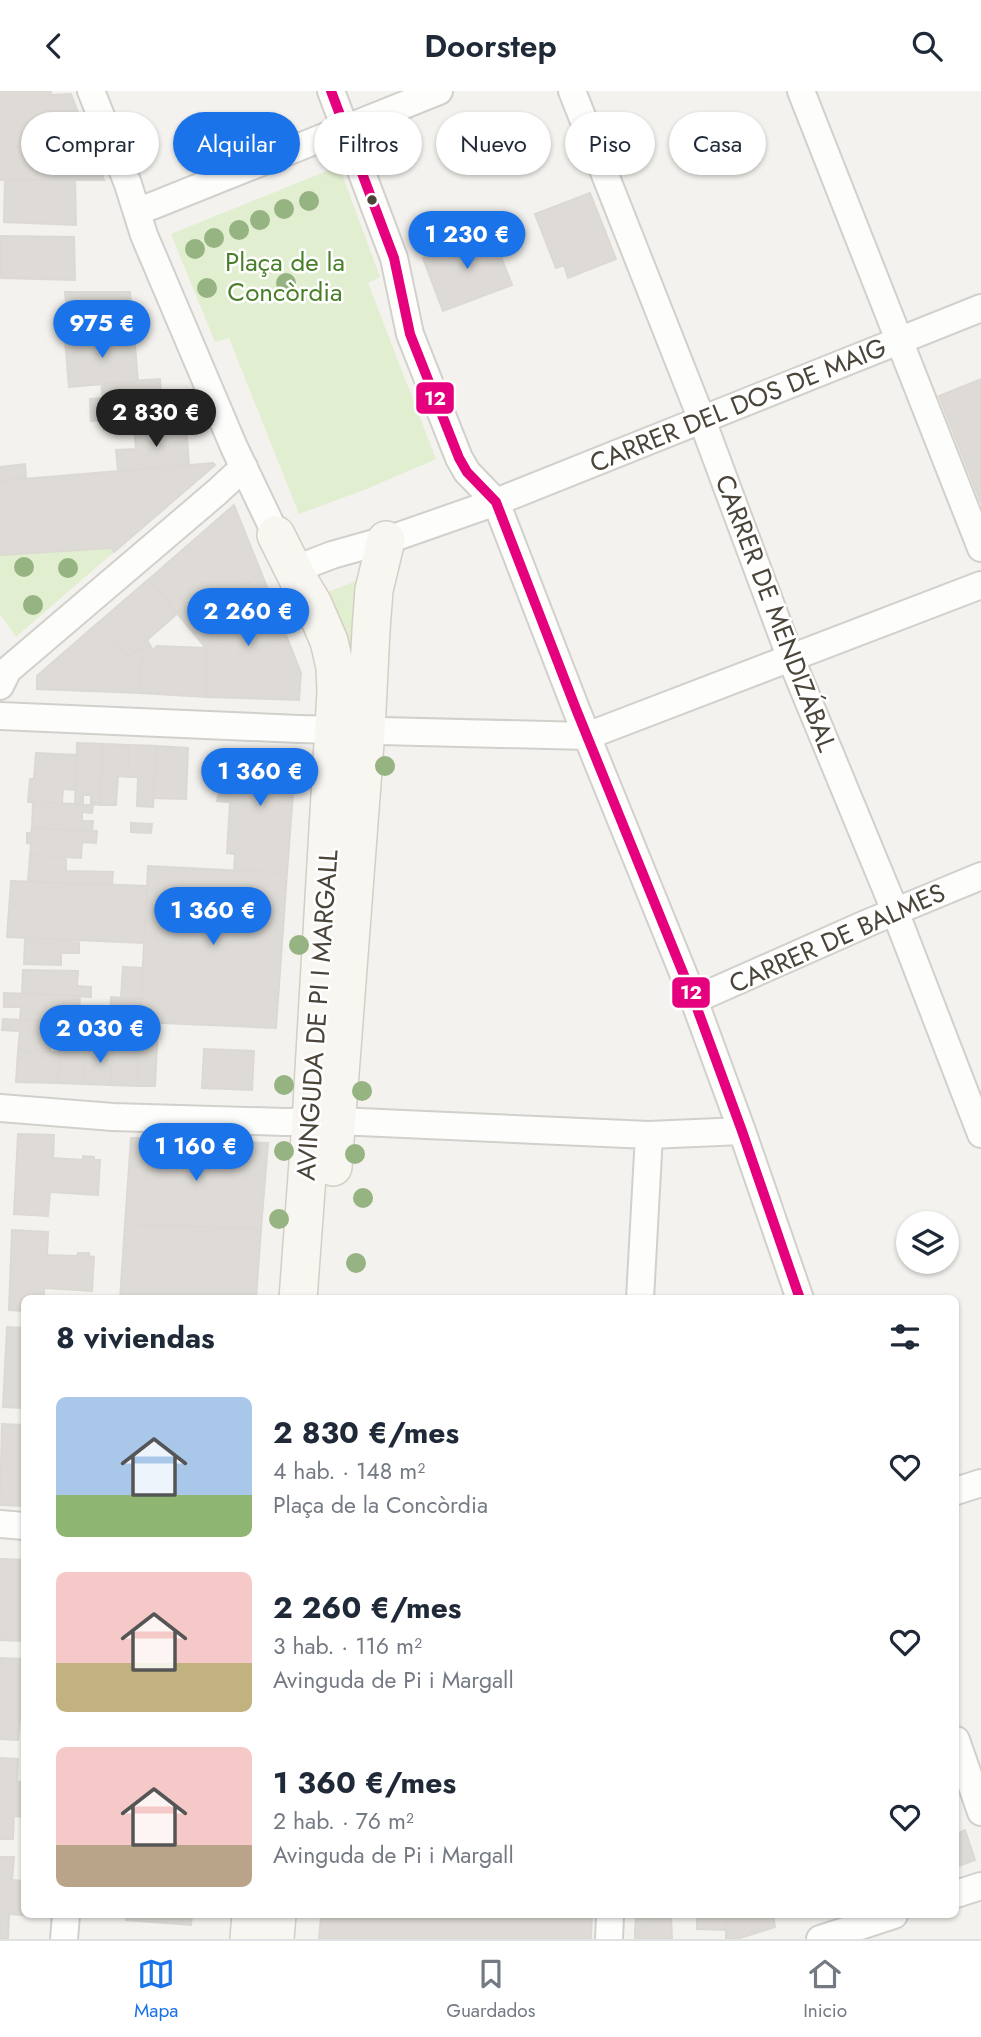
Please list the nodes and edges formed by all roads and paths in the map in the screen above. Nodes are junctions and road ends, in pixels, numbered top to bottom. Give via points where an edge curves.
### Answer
1 (91, 91) edge
2 (331, 91) edge
3 (439, 91) edge
4 (572, 91) edge
5 (802, 91) edge
6 (339, 112) edge
7 (384, 112) edge
8 (314, 140) edge
9 (363, 175) edge
10 (137, 212) junction
11 (981, 308) edge
12 (899, 340) junction
13 (702, 420) junction
14 (244, 467) junction
15 (496, 502) junction
16 (276, 535) joint
17 (386, 540) junction
18 (981, 548) edge
19 (293, 569) junction
20 (981, 585) edge
21 (791, 659) junction
22 (2, 673) edge
23 (0, 716) edge
24 (350, 730) junction
25 (587, 736) junction
26 (981, 876) edge
27 (896, 911) junction
28 (694, 1000) junction
29 (0, 1108) edge
30 (324, 1121) junction
31 (742, 1131) junction
32 (981, 1134) edge
33 (649, 1135) junction
34 (299, 1295) edge
35 (323, 1295) edge
36 (640, 1295) edge
37 (799, 1295) edge
38 (981, 1483) edge
39 (959, 1490) edge
40 (0, 1524) edge
41 (21, 1527) edge
42 (959, 1749) edge
43 (981, 1812) edge
44 (981, 1886) edge
45 (959, 1893) edge
46 (66, 1918) edge
47 (251, 1918) edge
48 (277, 1918) edge
49 (610, 1918) edge
50 (885, 1918) edge
51 (64, 1939) edge
52 (249, 1939) edge
53 (275, 1939) edge
54 (609, 1939) edge
55 (820, 1939) edge

1 - 10 street
2 - 6 street
3 - 7 street
4 - 13 street, CARRER DE MENDIZÁBAL
5 - 12 street
8 - 10 street
9 - 15 street via 394,258 410,334 459,458
10 - 14 street
11 - 12 street, CARRER DEL DOS DE MAIG
12 - 13 street, CARRER DEL DOS DE MAIG
12 - 18 street
13 - 15 street, CARRER DEL DOS DE MAIG
13 - 21 street, CARRER DE MENDIZÁBAL
14 - 16 street
14 - 22 street
15 - 17 street
15 - 25 street
16 - 19 street, AVINGUDA DE PI I MARGALL
17 - 19 street
17 - 24 street, AVINGUDA DE PI I MARGALL
19 - 24 street, AVINGUDA DE PI I MARGALL via 329,641
20 - 21 street
21 - 25 street
21 - 27 street, CARRER DE MENDIZÁBAL
23 - 24 street
24 - 25 street
24 - 30 street, AVINGUDA DE PI I MARGALL
25 - 28 street
26 - 27 street, CARRER DE BALMES
27 - 28 street, CARRER DE BALMES
27 - 32 street, CARRER DE MENDIZÁBAL
28 - 31 street
29 - 30 street via 113,1117
30 - 33 street
30 - 34 street, AVINGUDA DE PI I MARGALL
30 - 35 street, AVINGUDA DE PI I MARGALL
31 - 33 street
31 - 37 street
33 - 36 street
38 - 39 street
40 - 41 street
42 - 43 street
44 - 45 street
46 - 51 street
47 - 52 street
48 - 53 street
49 - 54 street
50 - 55 street

